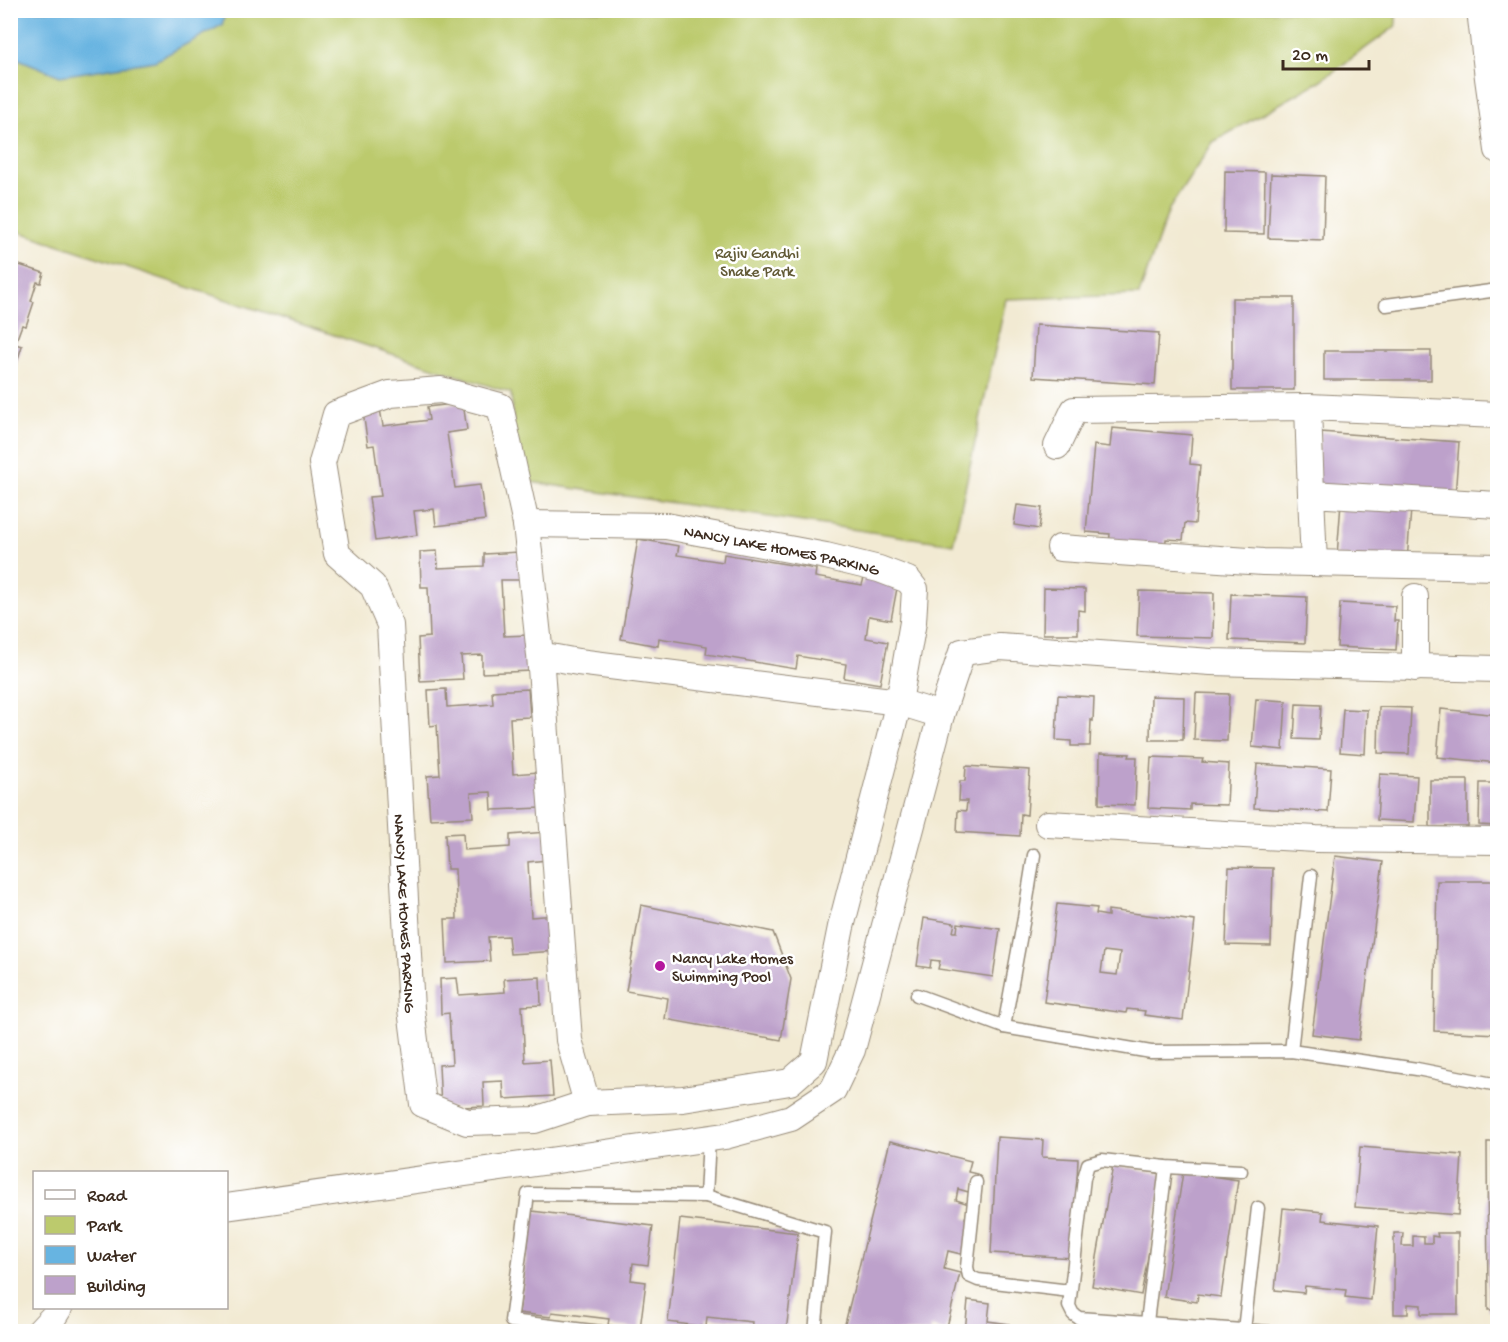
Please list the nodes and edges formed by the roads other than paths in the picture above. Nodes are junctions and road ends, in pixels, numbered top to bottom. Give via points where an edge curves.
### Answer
1 (1480, 10) edge
2 (1497, 150) edge
3 (1497, 290) edge
4 (1386, 305) dead end
5 (1308, 407) junction
6 (1497, 415) edge
7 (1057, 446) dead end
8 (1311, 495) junction
9 (1497, 506) edge
10 (526, 524) junction
11 (1060, 548) dead end
12 (1314, 563) junction
13 (1497, 567) edge
14 (1415, 597) dead end
15 (540, 655) junction
16 (1415, 668) junction
17 (1497, 669) edge
18 (899, 702) junction
19 (941, 715) junction
20 (1048, 824) dead end
21 (1497, 841) edge
22 (1034, 855) dead end
23 (1311, 876) dead end
24 (916, 995) dead end
25 (1004, 1027) junction
26 (1291, 1051) junction
27 (1497, 1084) edge
28 (587, 1103) junction
29 (709, 1138) junction
30 (1166, 1167) junction
31 (1241, 1171) dead end
32 (976, 1182) dead end
33 (706, 1196) junction
34 (228, 1207) edge
35 (1258, 1208) dead end
36 (1070, 1291) junction
37 (58, 1309) edge
38 (1147, 1322) junction
39 (1244, 1330) edge
40 (39, 1332) edge
41 (601, 1332) edge
42 (815, 1332) edge
43 (1269, 1332) edge

1 - 2 street
3 - 4 lane
5 - 6 street
5 - 7 street via 1074,410
5 - 8 street
8 - 9 street
8 - 12 street
10 - 15 street, NANCY LAKE HOMES PARKING
10 - 18 street, NANCY LAKE HOMES PARKING via 666,526 826,556 908,580 915,589 914,622
10 - 28 street, NANCY LAKE HOMES PARKING via 500,406 441,390 390,394 336,414 322,463 337,554 373,586 390,625 411,1009 423,1104 467,1122 535,1120
11 - 12 street
12 - 13 street
14 - 16 street
15 - 18 street
15 - 28 street, NANCY LAKE HOMES PARKING via 569,1040
16 - 17 street
16 - 19 street via 1211,662 1000,647 962,652
18 - 19 street
18 - 28 street, NANCY LAKE HOMES PARKING via 841,927 814,1061 790,1082 683,1099
19 - 29 street via 852,1050 833,1090 791,1118
20 - 21 street via 1317,839
22 - 25 lane
23 - 26 lane
24 - 25 lane
25 - 26 lane via 1151,1052
26 - 27 lane
29 - 33 lane
29 - 34 street
30 - 31 lane
30 - 36 lane via 1102,1160 1088,1164
30 - 38 lane
32 - 36 lane via 969,1276 978,1281
33 - 41 lane via 528,1194 511,1322
33 - 42 lane via 825,1232
35 - 39 lane
36 - 38 lane via 1069,1306 1079,1318
37 - 40 street
38 - 39 lane
39 - 43 lane

